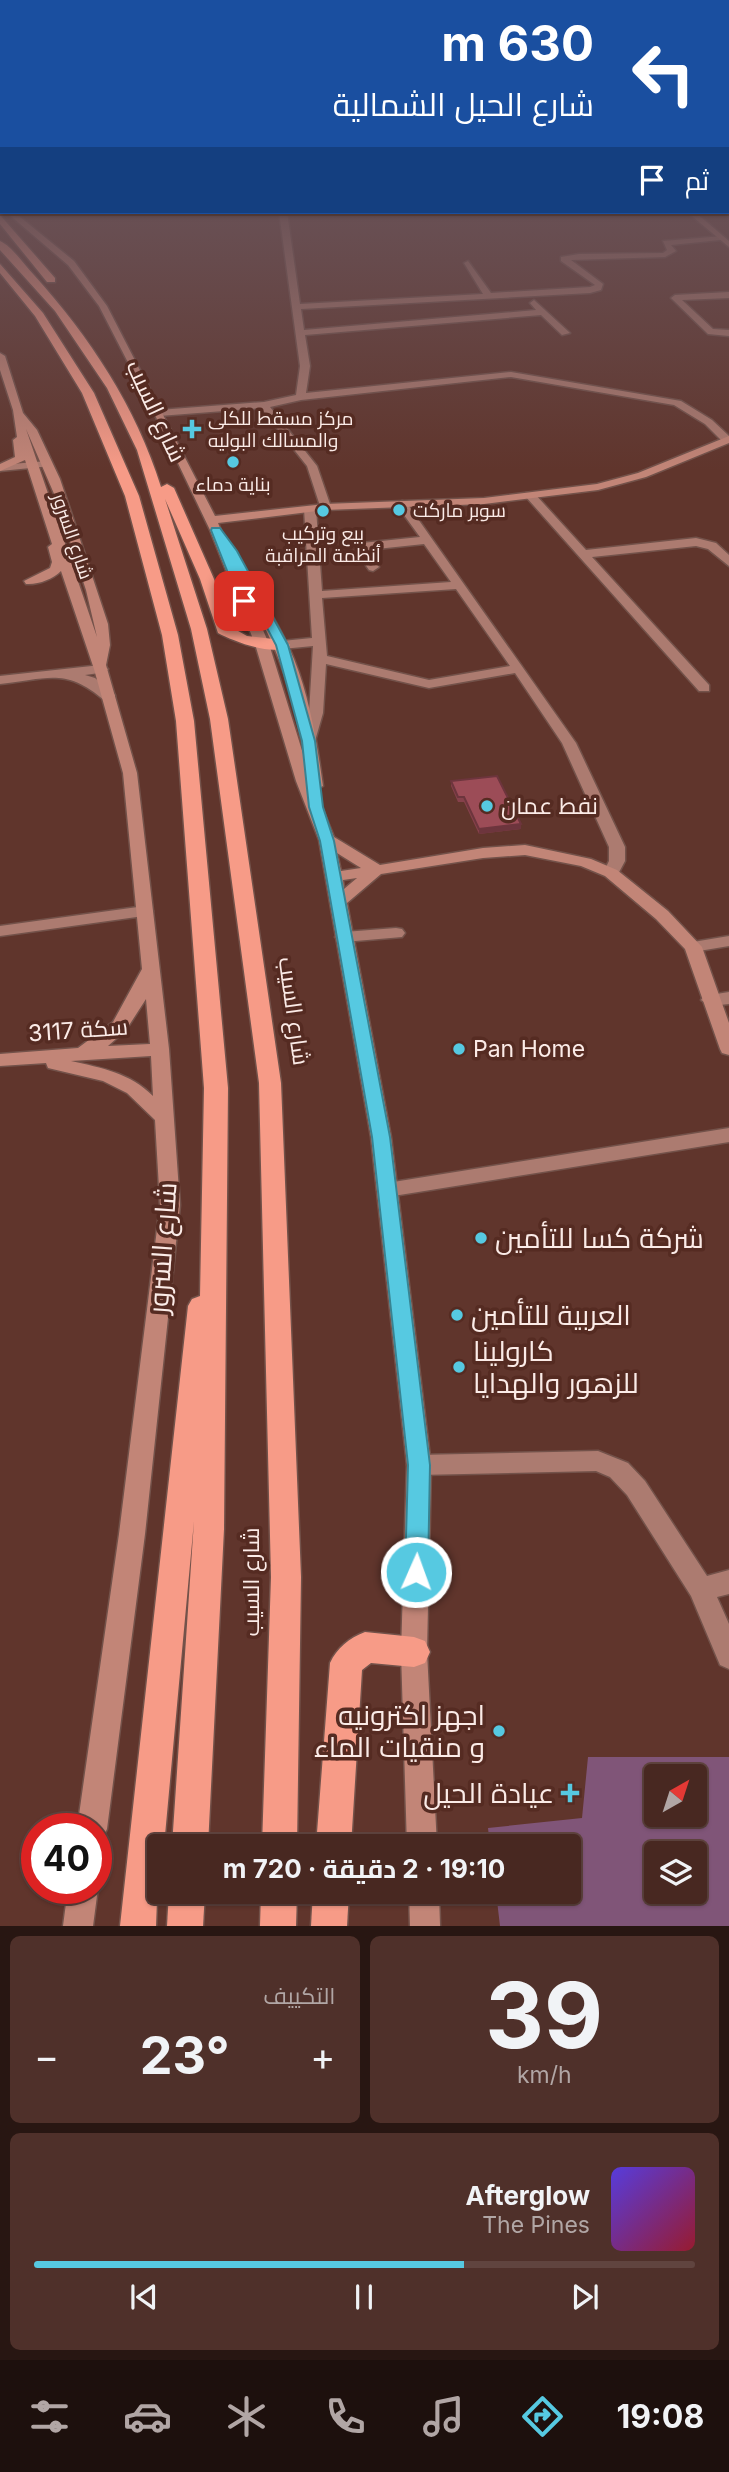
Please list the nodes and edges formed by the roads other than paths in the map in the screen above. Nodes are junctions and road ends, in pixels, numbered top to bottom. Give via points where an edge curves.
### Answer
1 (18, 290) edge
2 (42, 290) edge
3 (59, 290) edge
4 (91, 290) edge
5 (294, 290) edge
6 (485, 290) edge
7 (590, 290) edge
8 (525, 292) junction
9 (488, 295) junction
10 (729, 295) edge
11 (296, 307) junction
12 (20, 310) dead end
13 (542, 312) junction
14 (300, 333) junction
15 (565, 333) dead end
16 (729, 333) edge
17 (55, 341) junction
18 (0, 356) edge
19 (113, 388) junction
20 (301, 397) junction
21 (264, 405) junction
22 (18, 410) junction
23 (159, 413) junction
24 (21, 434) junction
25 (728, 439) edge
26 (143, 450) junction
27 (47, 464) junction
28 (32, 465) junction
29 (0, 468) edge
30 (530, 495) junction
31 (44, 498) junction
32 (401, 504) junction
33 (325, 507) junction
34 (310, 509) junction
35 (214, 525) junction
36 (428, 540) junction
37 (583, 554) junction
38 (729, 562) edge
39 (373, 567) dead end
40 (460, 585) junction
41 (315, 595) junction
42 (80, 607) junction
43 (254, 624) junction
44 (224, 630) junction
45 (318, 641) junction
46 (271, 645) junction
47 (320, 657) junction
48 (98, 659) junction
49 (519, 668) junction
50 (60, 674) junction
51 (0, 680) edge
52 (704, 688) dead end
53 (110, 698) junction
54 (308, 741) junction
55 (316, 807) junction
56 (327, 841) junction
57 (377, 870) junction
58 (333, 873) junction
59 (611, 873) junction
60 (338, 902) junction
61 (145, 911) junction
62 (0, 931) edge
63 (396, 933) dead end
64 (344, 937) junction
65 (729, 941) edge
66 (693, 947) junction
67 (152, 967) junction
68 (720, 999) edge
69 (160, 1049) junction
70 (729, 1049) edge
71 (78, 1055) junction
72 (24, 1059) junction
73 (0, 1060) edge
74 (165, 1119) junction
75 (729, 1135) edge
76 (387, 1190) junction
77 (214, 1271) junction
78 (419, 1465) junction
79 (729, 1582) edge
80 (701, 1589) junction
81 (414, 1651) junction
82 (729, 1656) edge
83 (94, 1813) edge
84 (191, 1834) edge
85 (280, 1834) edge
86 (334, 1834) edge
87 (422, 1834) edge
88 (81, 1904) edge
89 (186, 1904) edge
90 (279, 1904) edge
91 (330, 1904) edge
92 (424, 1904) edge
93 (78, 1926) edge
94 (138, 1926) edge
95 (185, 1926) edge
96 (278, 1926) edge
97 (329, 1926) edge
98 (425, 1926) edge

1 - 17 highway, شارع السيب
2 - 19 highway, شارع السيب
3 - 19 highway via 90,337
4 - 23 street
5 - 11 street
6 - 9 street
7 - 8 street
8 - 9 street
8 - 13 street
9 - 11 street
10 - 16 street via 675,298 711,332
11 - 14 street
12 - 17 highway
13 - 14 street
13 - 15 street
14 - 20 street via 305,366
17 - 77 highway, شارع السيب via 88,393 132,496 170,635 185,721 216,1088
18 - 22 street, شارع السرور
19 - 26 highway, شارع السيب
20 - 21 street
20 - 25 street via 499,373 525,374 589,390 675,401
21 - 23 street
21 - 33 street via 312,466
22 - 24 street, شارع السرور
22 - 27 street, شارع السرور
23 - 35 street
24 - 28 street, شارع السرور
24 - 29 street via 17,441 20,458
25 - 30 street via 620,483
26 - 44 highway via 153,456 207,579
26 - 85 highway, شارع السيب via 199,629 219,719 270,1083 286,1577
27 - 28 street
27 - 48 street, شارع السرور via 100,617 104,639
28 - 29 street
28 - 31 street, شارع السرور
30 - 32 street
30 - 37 street
31 - 42 street, شارع السرور
31 - 42 street via 38,505 57,570 30,581 60,586
32 - 33 street
32 - 36 street
33 - 34 street
34 - 35 street
34 - 41 street
35 - 43 street
35 - 46 street via 232,551
36 - 39 street via 362,547
36 - 40 street
37 - 38 street via 696,542 712,546
37 - 52 street
40 - 41 street
40 - 49 street
41 - 45 street
42 - 48 street, شارع السرور
43 - 44 highway via 244,632
43 - 46 street
44 - 46 highway via 243,640
45 - 46 street
45 - 47 street
46 - 54 street via 300,708
46 - 55 street via 304,781
47 - 49 street via 429,684
47 - 54 street via 316,713
48 - 50 street
48 - 50 street
48 - 53 street, شارع السرور
49 - 59 street via 569,743 617,847
50 - 51 street
50 - 53 street via 90,681
53 - 61 street, شارع السرور via 130,773
54 - 55 street
55 - 56 street
56 - 57 street
56 - 58 street
57 - 58 street
57 - 59 street via 525,850 585,862
57 - 60 street
58 - 60 street
59 - 66 street
60 - 64 street
61 - 62 street
61 - 67 street, شارع السرور
63 - 64 street
64 - 76 street
65 - 66 street
66 - 68 street
67 - 69 street, شارع السرور
67 - 71 street via 128,1018 100,1044
68 - 70 street
69 - 71 street, سكة 3117
69 - 74 street, شارع السرور
71 - 72 street, سكة 3117
72 - 73 street, سكة 3117
72 - 74 street via 108,1076 134,1088
74 - 83 street, شارع السرور via 170,1205
75 - 76 street
76 - 78 street
77 - 84 highway, شارع السيب via 209,1529
77 - 94 highway via 202,1297
78 - 80 street via 598,1461 620,1470
78 - 81 street
79 - 80 street
80 - 82 street
81 - 86 highway via 365,1647 346,1663
81 - 87 street
88 - 93 street
89 - 95 highway
90 - 96 highway
91 - 97 highway
92 - 98 street

